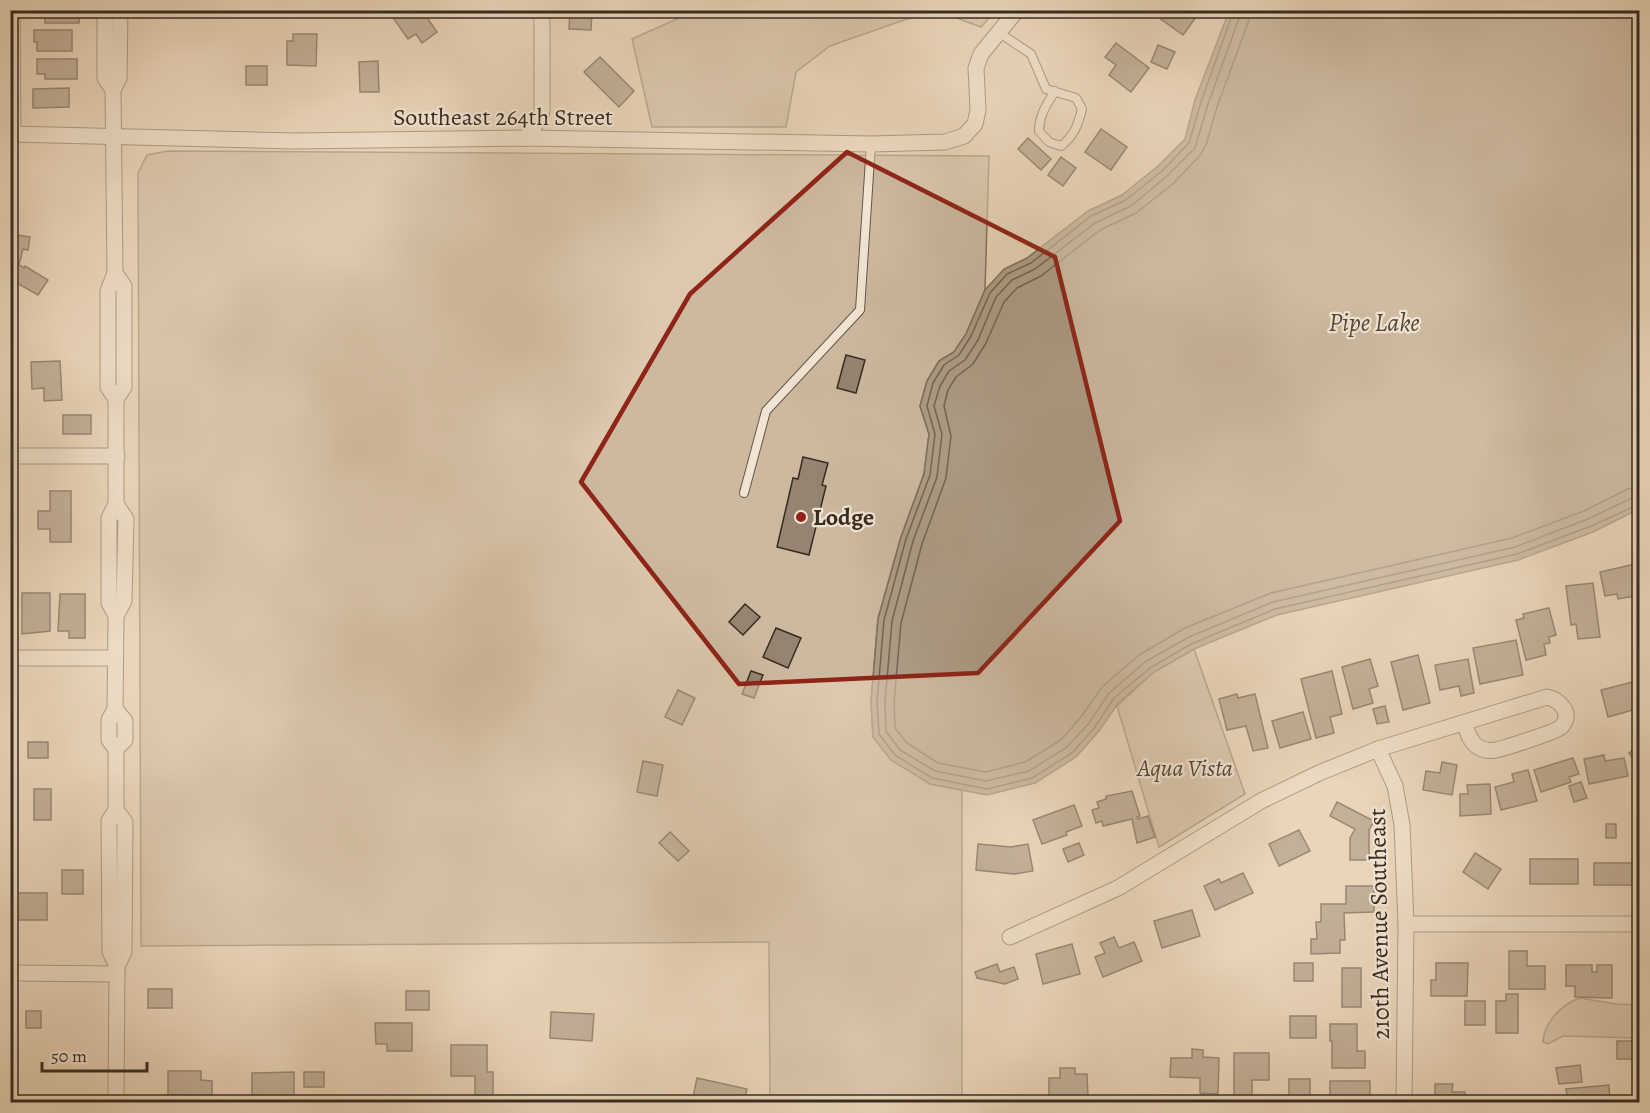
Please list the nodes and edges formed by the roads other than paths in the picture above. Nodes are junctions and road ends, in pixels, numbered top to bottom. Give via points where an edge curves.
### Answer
1 (12, 10) edge
2 (105, 10) edge
3 (120, 10) edge
4 (542, 10) edge
5 (1017, 10) edge
6 (998, 32) junction
7 (113, 90) junction
8 (1055, 92) junction
9 (12, 134) edge
10 (114, 136) junction
11 (526, 138) junction
12 (871, 144) junction
13 (10, 456) edge
14 (117, 456) junction
15 (744, 493) dead end
16 (115, 657) junction
17 (10, 658) edge
18 (1464, 723) junction
19 (1377, 749) junction
20 (1406, 924) junction
21 (1640, 924) edge
22 (1010, 937) dead end
23 (117, 970) junction
24 (10, 973) edge
25 (116, 1102) edge
26 (1404, 1102) edge

1 - 9 street
2 - 7 street via 105,78
3 - 7 street via 119,78
4 - 11 street via 542,110
5 - 6 street
6 - 8 lane via 1031,54 1046,89
6 - 12 street, Southeast 264th Street via 978,61 978,110 971,131 945,142
7 - 10 street
8 - 8 lane via 1076,98 1082,109 1078,126 1062,147 1049,142 1039,131 1043,111
9 - 10 street, Southeast 264th Street
10 - 11 street, Southeast 264th Street via 293,141
10 - 14 street via 115,273 124,286 124,387 116,399
11 - 12 street, Southeast 264th Street
12 - 15 lane via 860,310 766,411
13 - 14 street
14 - 16 street via 116,504 126,519 124,601 116,616
16 - 17 street
16 - 23 street via 115,709 124,721 125,740 116,749 116,810 125,822 124,952
18 - 18 street via 1547,697 1558,700 1566,715 1557,730 1489,751 1476,746
18 - 19 street
19 - 20 street, 210th Avenue Southeast via 1398,796
19 - 22 street via 1261,801 1118,888
20 - 21 street
20 - 26 street, 210th Avenue Southeast
23 - 24 street
23 - 25 street

